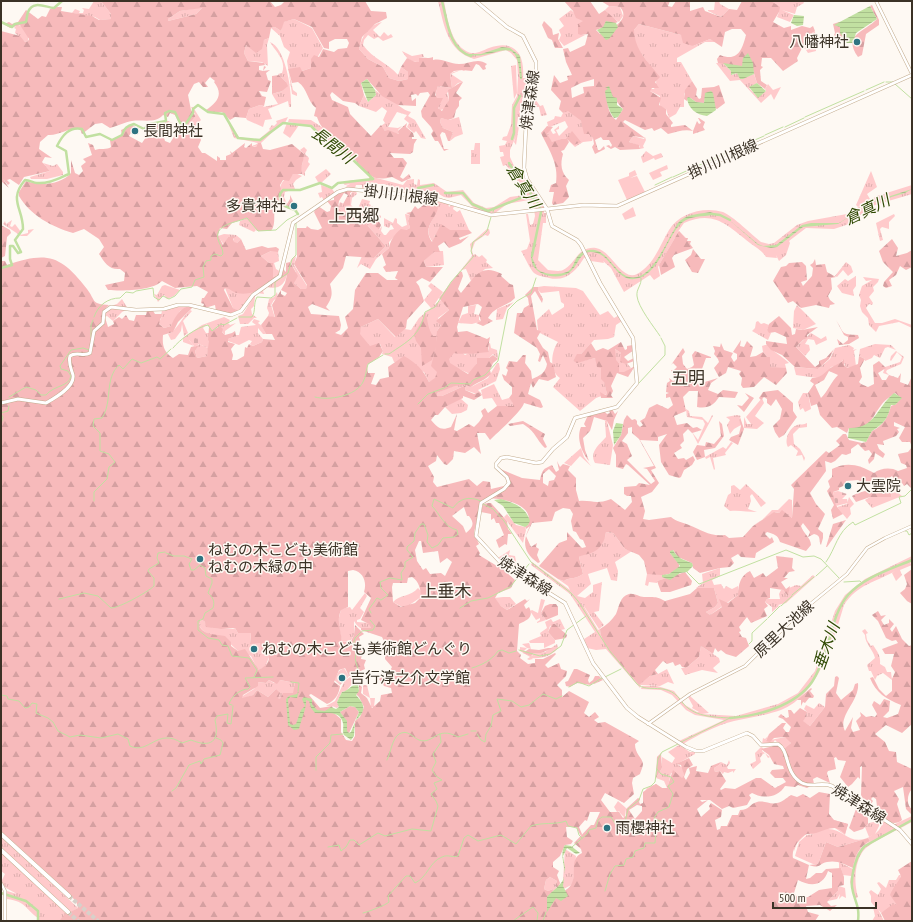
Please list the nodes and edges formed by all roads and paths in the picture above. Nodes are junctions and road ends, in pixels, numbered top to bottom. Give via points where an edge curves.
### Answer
1 (476, 1) edge
2 (876, 1) edge
3 (912, 75) edge
4 (545, 209) junction
5 (1, 403) edge
6 (912, 526) edge
7 (648, 724) junction
8 (1, 834) edge
9 (912, 844) edge
10 (1, 850) edge
11 (1, 883) edge
12 (69, 896) tunnel mouth
13 (68, 912) tunnel mouth
14 (5, 921) edge

1 - 4 main road, 焼津森線 via 507,27 523,36 536,62 536,72 527,102 524,168 527,179
2 - 3 main road
3 - 4 main road, 掛川川根線 via 622,204
4 - 5 main road, 掛川川根線 via 492,215 437,198 348,189 338,192 296,220 280,276 254,295 241,311 231,315 189,305 160,309 109,308 104,312 103,323 94,331 90,352 70,356 73,377 70,385 46,403 18,399
4 - 7 main road, 焼津森線 via 554,228 577,240 584,249 600,283 633,338 637,383 617,407 575,418 567,437 542,462 502,458 496,466 508,479 508,485 482,502 476,536 493,555 562,599 591,659 604,678 627,708
6 - 7 main road, 原里大池線 via 867,548 847,574 797,615 741,669 680,700
7 - 9 main road, 焼津森線 via 692,750 703,751 747,733 761,745 778,744 783,748 790,771 799,781 808,785 832,786 896,827
8 - 12 highway
10 - 13 highway
11 - 14 main road via 5,891

